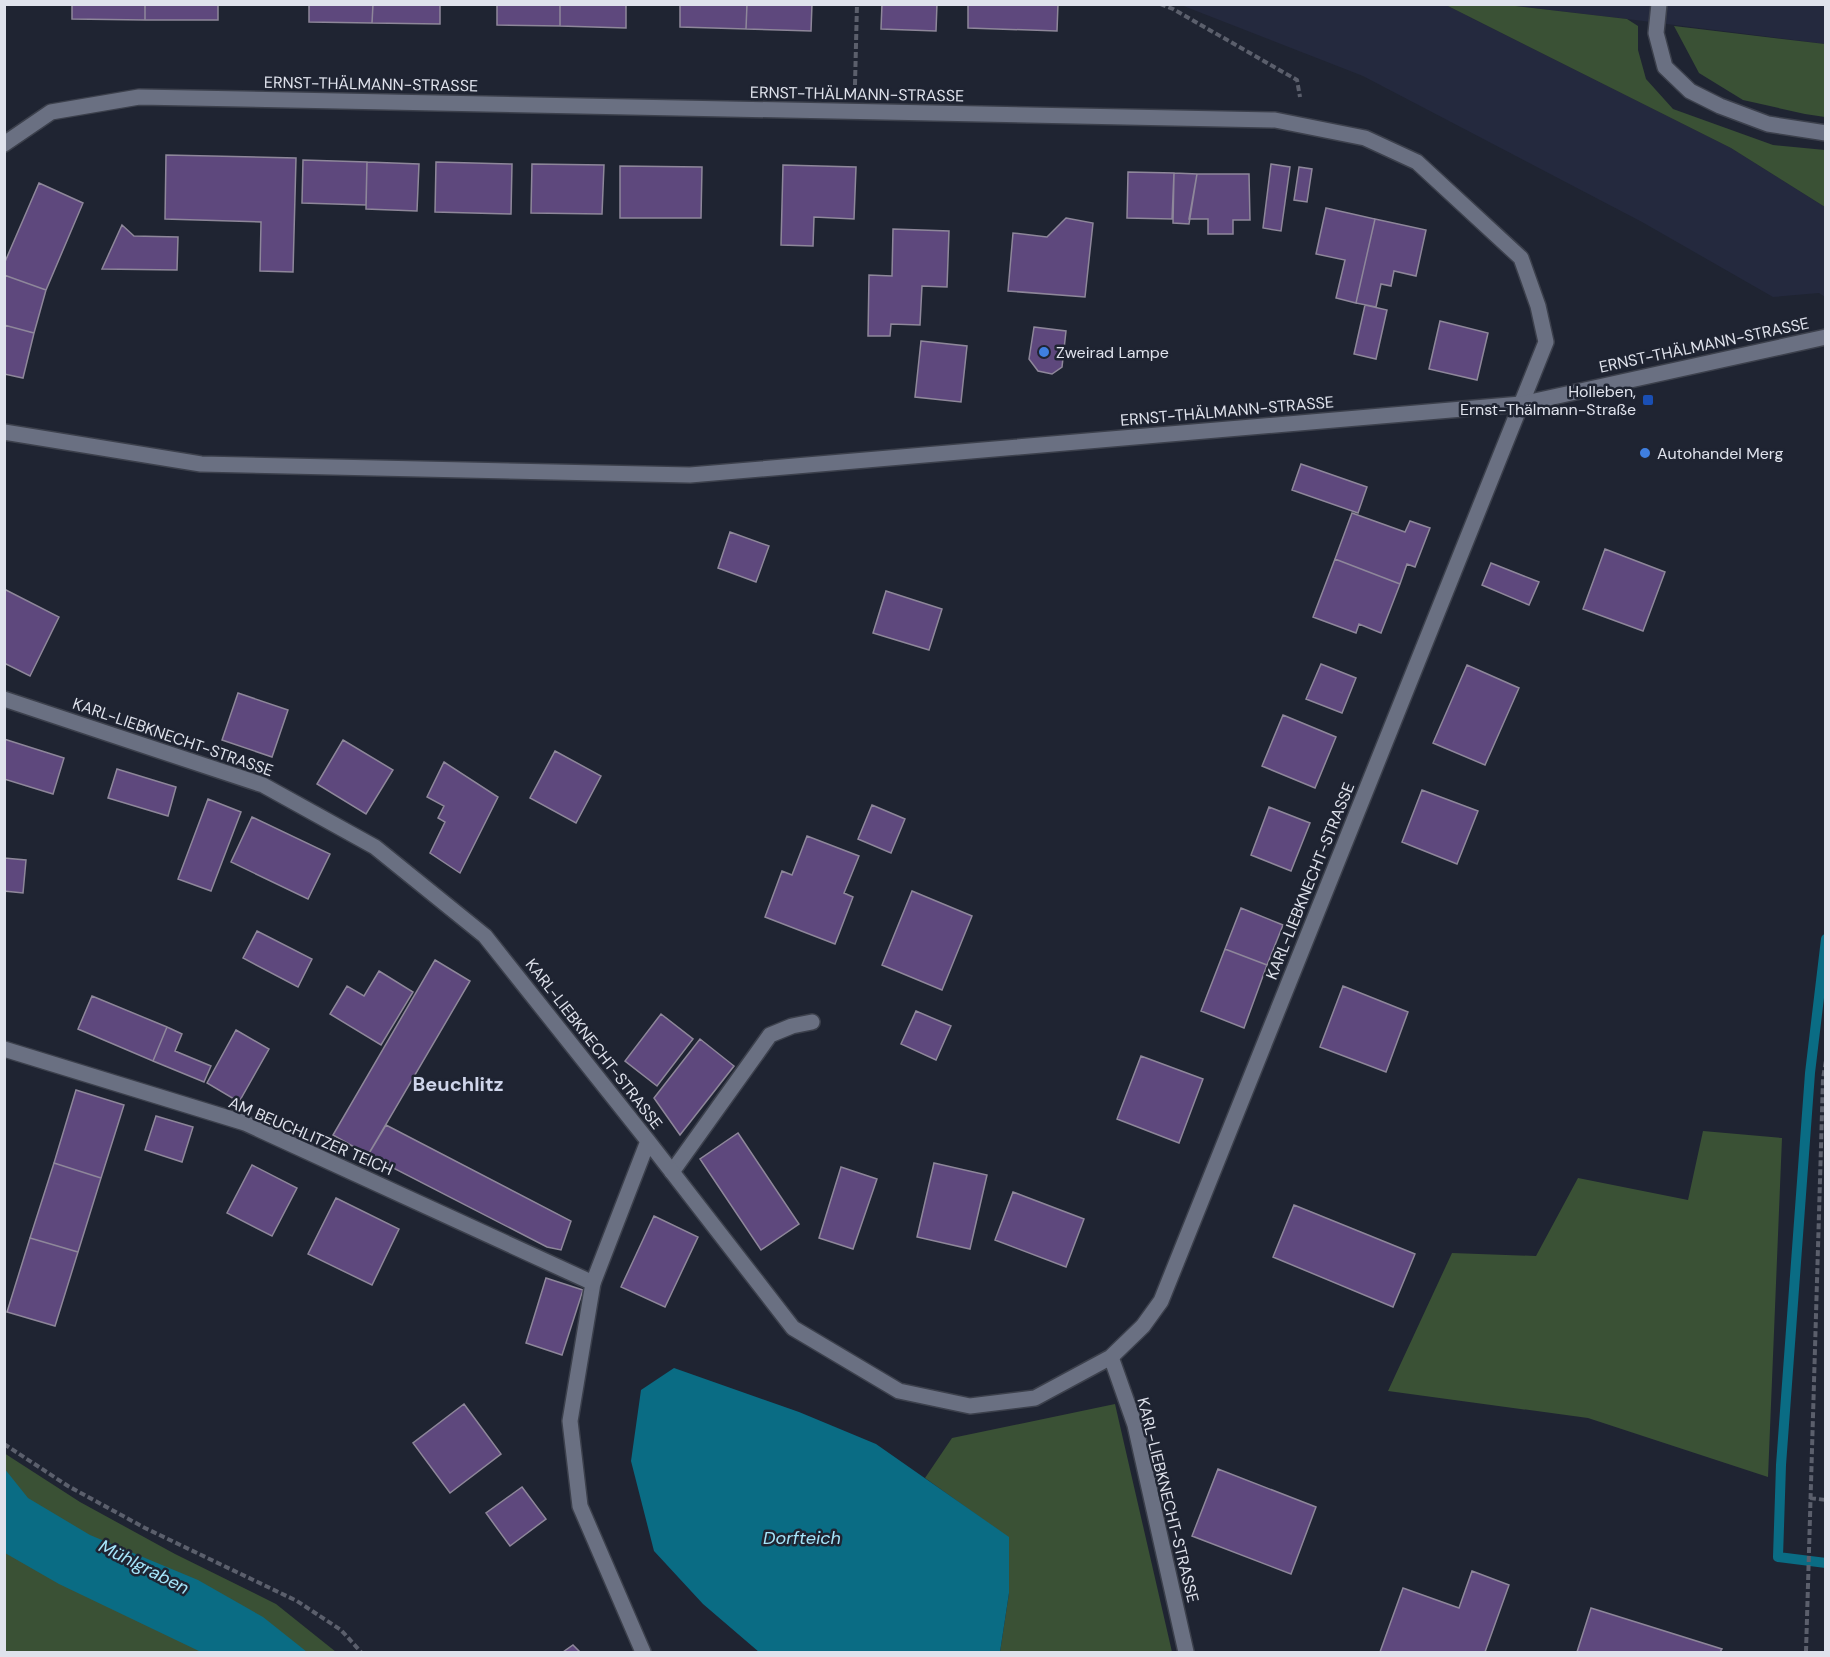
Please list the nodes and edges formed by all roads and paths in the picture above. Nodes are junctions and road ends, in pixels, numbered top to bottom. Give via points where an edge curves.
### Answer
1 (857, 4) edge
2 (1161, 4) edge
3 (1659, 4) edge
4 (854, 112) junction
5 (1305, 125) junction
6 (1826, 133) edge
7 (4, 144) edge
8 (1826, 337) edge
9 (1521, 404) junction
10 (4, 432) edge
11 (4, 699) edge
12 (812, 1022) dead end
13 (4, 1049) edge
14 (1826, 1060) edge
15 (648, 1141) junction
16 (672, 1172) junction
17 (593, 1283) junction
18 (1111, 1358) junction
19 (4, 1444) edge
20 (1810, 1498) junction
21 (1826, 1500) edge
22 (361, 1653) edge
23 (643, 1653) edge
24 (1186, 1653) edge
25 (1806, 1653) edge

1 - 4 path
2 - 5 path via 1297,80
3 - 6 street via 1656,33 1665,67 1690,91 1768,124
4 - 5 street, ERNST-THÄLMANN-STRASSE via 1275,120
4 - 7 street, ERNST-THÄLMANN-STRASSE via 139,97 51,112
5 - 9 street, ERNST-THÄLMANN-STRASSE via 1365,138 1417,162 1521,258 1546,342
8 - 9 street, ERNST-THÄLMANN-STRASSE
9 - 10 street, ERNST-THÄLMANN-STRASSE via 690,475 201,464
9 - 18 street, KARL-LIEBKNECHT-STRASSE via 1161,1300 1143,1326
11 - 15 street, KARL-LIEBKNECHT-STRASSE via 263,785 375,847 485,936
12 - 16 street via 770,1035
13 - 17 street, AM BEUCHLITZER TEICH via 245,1123
14 - 20 path
15 - 16 street, KARL-LIEBKNECHT-STRASSE
15 - 17 street
16 - 18 street, KARL-LIEBKNECHT-STRASSE via 793,1328 898,1391 970,1406 1035,1398
17 - 23 street via 570,1421 580,1506
18 - 24 street, KARL-LIEBKNECHT-STRASSE via 1135,1425
19 - 22 path via 68,1486 145,1528 297,1601 341,1630
20 - 21 path
20 - 25 path

